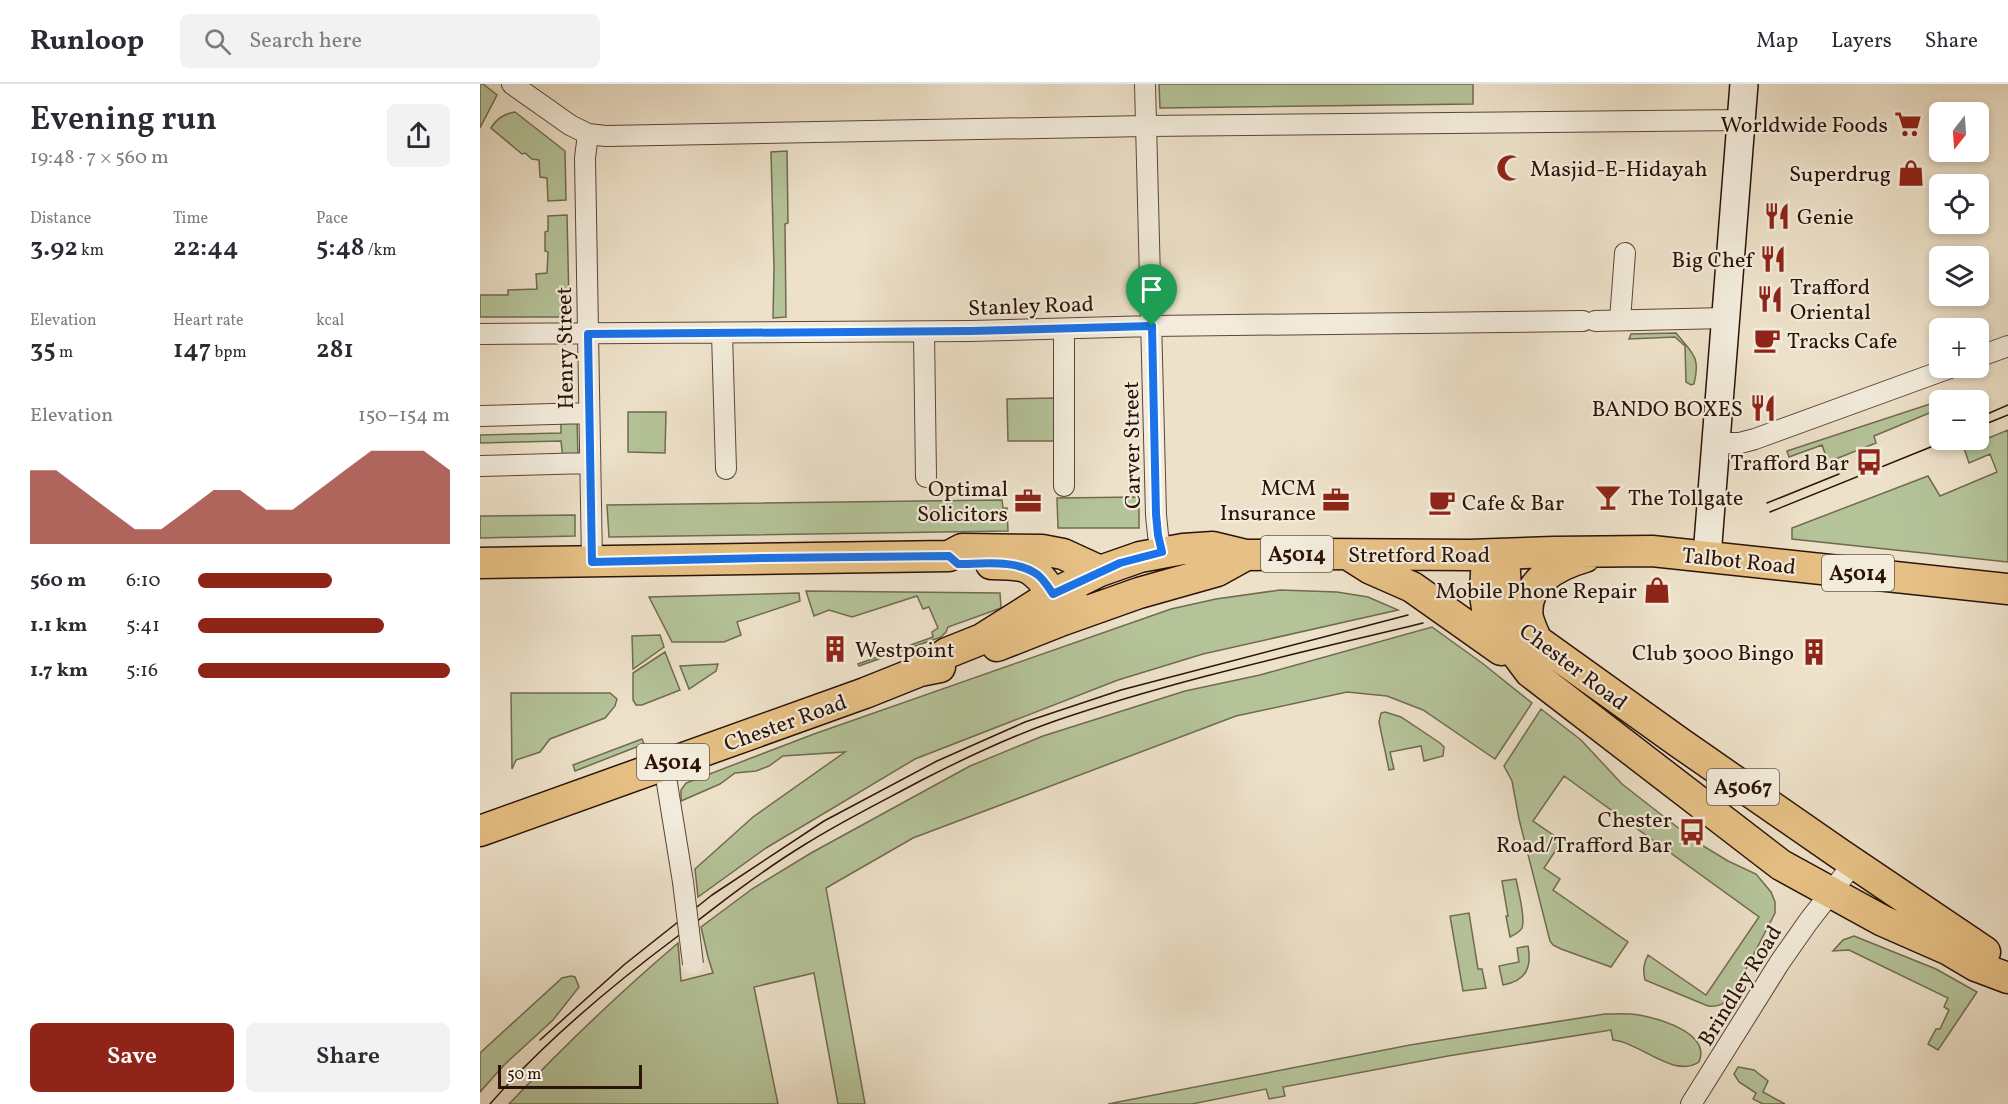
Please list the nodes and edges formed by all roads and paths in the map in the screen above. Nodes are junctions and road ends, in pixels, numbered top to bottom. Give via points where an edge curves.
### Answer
1 (512, 84) edge
2 (1145, 84) edge
3 (1744, 84) edge
4 (1741, 120) junction
5 (1146, 126) junction
6 (588, 134) junction
7 (1625, 253) dead end
8 (1726, 318) junction
9 (1620, 320) junction
10 (1152, 326) junction
11 (1064, 329) junction
12 (924, 332) junction
13 (480, 334) edge
14 (588, 334) junction
15 (722, 334) junction
16 (2008, 346) edge
17 (1989, 353) edge
18 (1929, 376) edge
19 (589, 413) junction
20 (480, 416) edge
21 (1715, 443) junction
22 (590, 463) junction
23 (480, 466) edge
24 (726, 469) dead end
25 (926, 477) dead end
26 (1064, 486) dead end
27 (1614, 551) junction
28 (1162, 552) junction
29 (1348, 554) junction
30 (1504, 554) junction
31 (1246, 555) junction
32 (949, 556) junction
33 (1707, 556) junction
34 (592, 562) junction
35 (480, 563) edge
36 (1100, 571) junction
37 (1217, 571) junction
38 (2008, 589) edge
39 (1053, 594) junction
40 (1537, 641) junction
41 (920, 671) junction
42 (1530, 672) junction
43 (664, 765) junction
44 (480, 831) edge
45 (1853, 864) junction
46 (1830, 893) junction
47 (693, 964) dead end
48 (2008, 971) edge
49 (2008, 978) edge
50 (1691, 1104) edge

1 - 6 street
2 - 5 street, Carver Street
3 - 4 main road
4 - 5 street
4 - 8 main road
5 - 6 street
5 - 10 street, Carver Street
6 - 14 street, Henry Street
7 - 9 street
8 - 9 street, Stanley Road
8 - 21 main road
9 - 10 street, Stanley Road
10 - 11 street, Stanley Road
10 - 28 street, Carver Street via 1156,514
11 - 12 street, Stanley Road
11 - 26 street
12 - 15 street, Stanley Road
12 - 25 street
13 - 14 street, Stanley Road
14 - 15 street, Stanley Road
14 - 19 street, Henry Street
15 - 24 street
16 - 17 street
18 - 21 street via 1755,439
19 - 20 street
19 - 22 street, Henry Street
21 - 33 main road
22 - 23 street
22 - 34 street, Henry Street
27 - 30 main road, Talbot Road / A5014
27 - 33 main road, Talbot Road / A5014
27 - 40 main road via 1565,562 1546,574 1528,607 1528,620
28 - 31 main road, Stretford Road / A5014 via 1213,547
28 - 36 main road, Stretford Road / A5014
29 - 30 main road, Stretford Road / A5014
29 - 31 main road, Stretford Road / A5014
29 - 42 main road, A5067 via 1412,587
30 - 40 main road, Chester Road / A5067 via 1507,609 1518,627
30 - 42 main road, Chester Road / A5067 via 1486,573 1488,616
31 - 37 main road, Chester Road / A5014
32 - 34 main road
32 - 36 main road via 962,549 1041,549 1063,554
32 - 39 main road via 958,564 1024,567
33 - 38 main road, Talbot Road / A5014
34 - 35 main road
36 - 39 main road, Chester Road / A5014
37 - 39 main road via 1146,578 1073,597
37 - 41 main road, Chester Road / A5014 via 1139,593 955,663
39 - 41 main road, Chester Road / A5014 via 982,639 947,653
40 - 45 main road, Chester Road / A5067
41 - 43 main road, Chester Road / A5014
42 - 46 main road, Chester Road / A5067 via 1781,865
43 - 44 main road, Chester Road / A5014
43 - 47 street, bridge
45 - 46 street, Brindley Road
45 - 48 main road, Chester Road / A5067 via 1963,936
46 - 49 main road, Chester Road / A5067
46 - 50 street, Brindley Road via 1780,962

